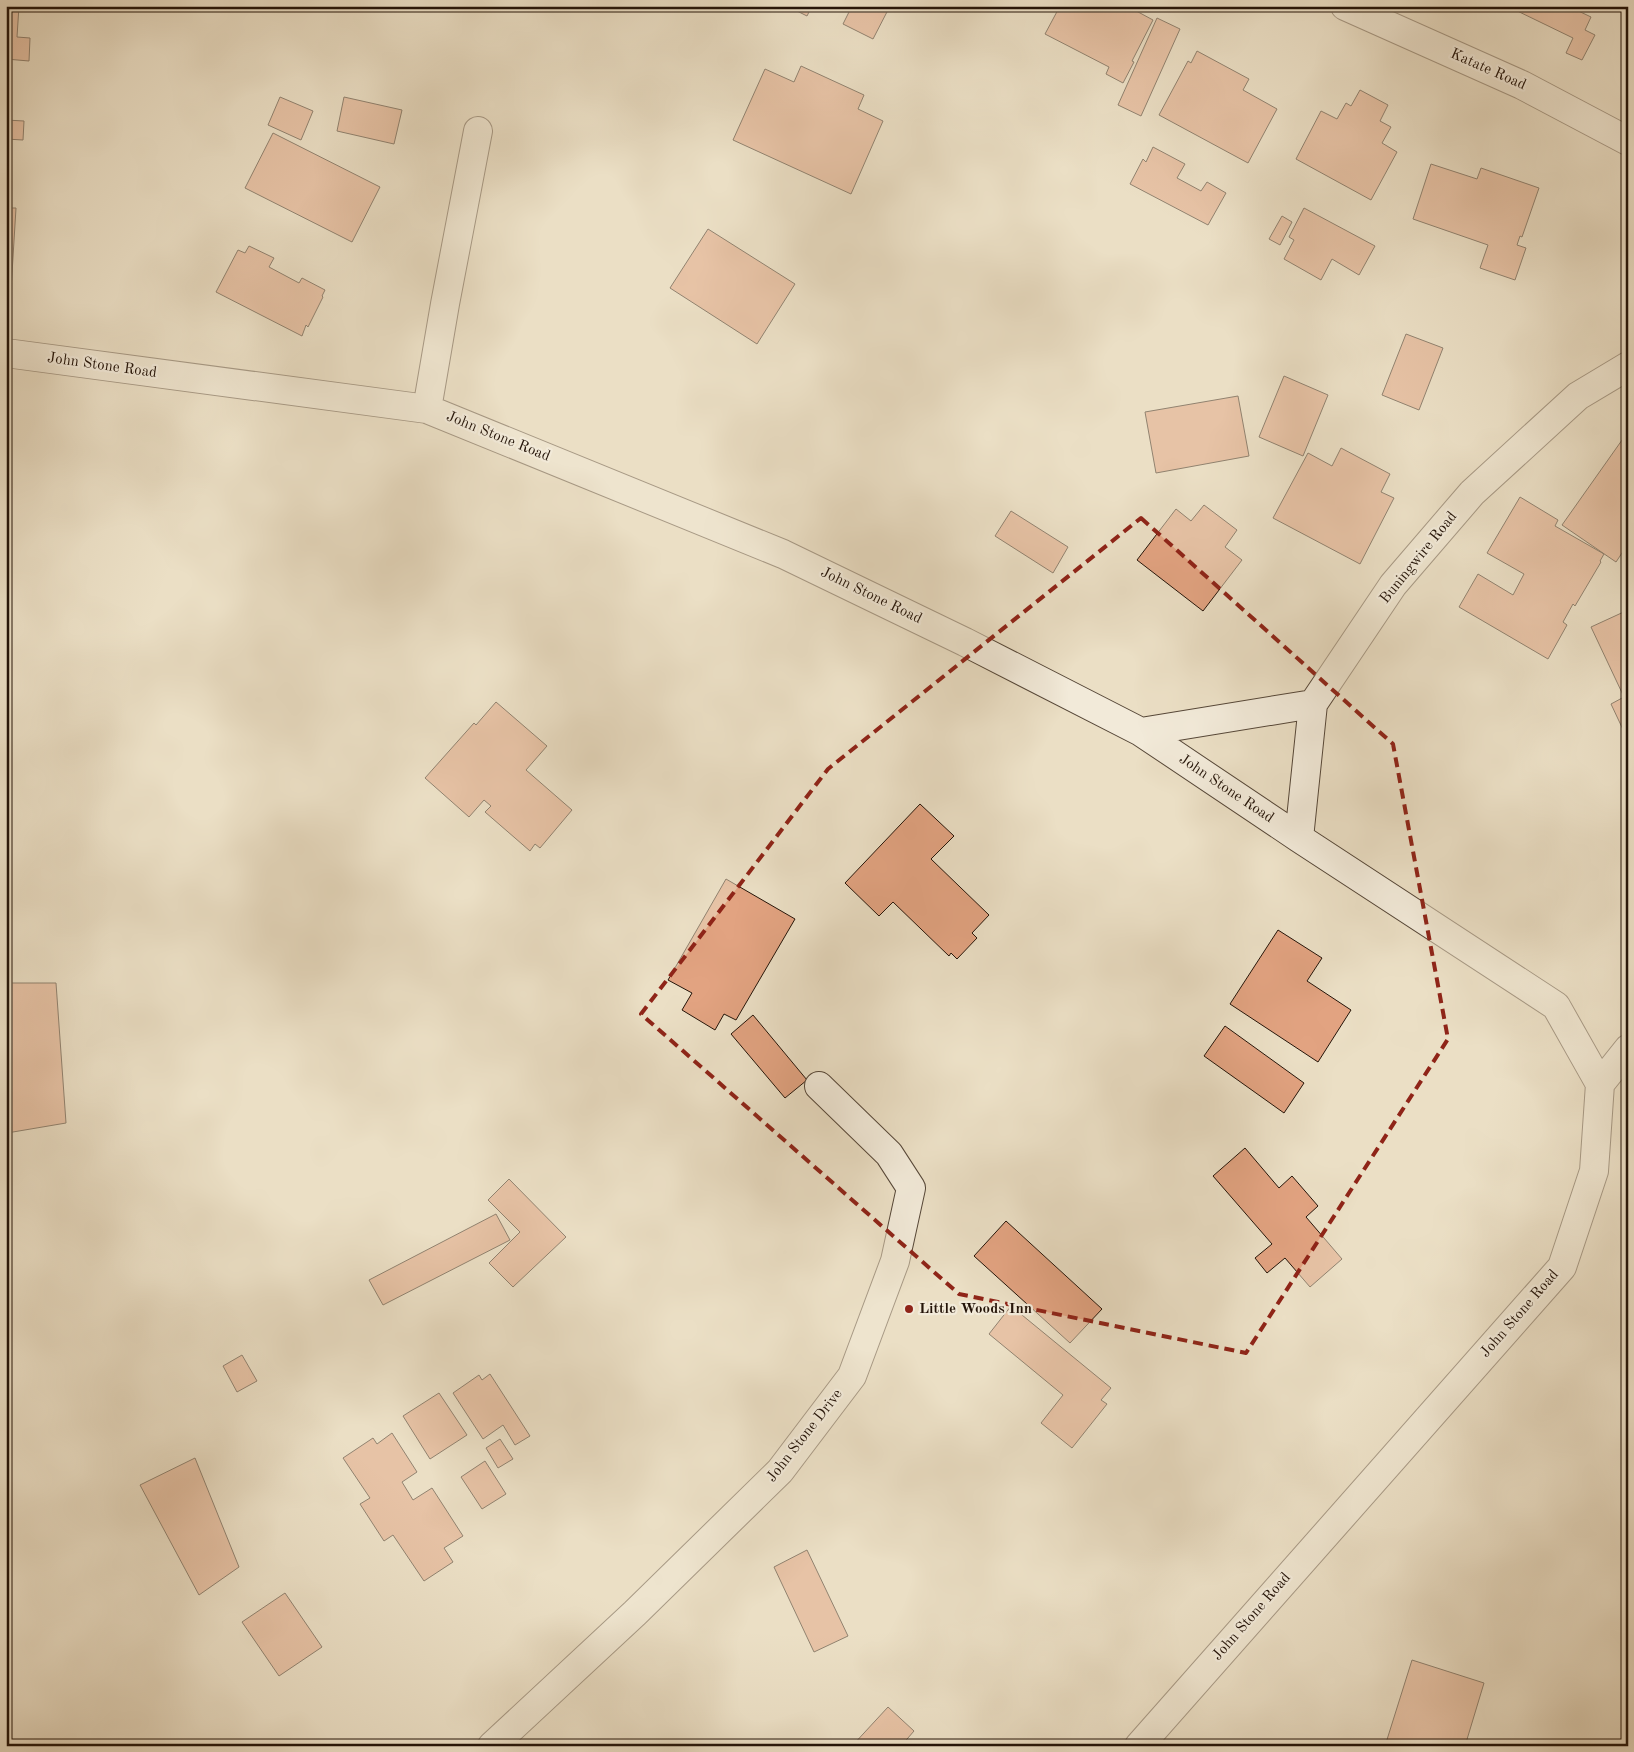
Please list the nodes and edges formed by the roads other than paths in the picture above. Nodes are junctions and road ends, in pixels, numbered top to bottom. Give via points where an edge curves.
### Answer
1 (1345, 6) edge
2 (478, 131) dead end
3 (1628, 141) edge
4 (6, 353) edge
5 (1628, 366) edge
6 (427, 409) junction
7 (1313, 704) junction
8 (1141, 732) junction
9 (1299, 838) junction
10 (1628, 1048) edge
11 (1600, 1084) junction
12 (819, 1086) dead end
13 (492, 1746) edge
14 (1139, 1746) edge

1 - 3 street, Katate Road via 1522,85
2 - 6 street
4 - 6 street, John Stone Road
5 - 7 street, Buningwire Road via 1578,396 1472,493 1393,585
6 - 8 street, John Stone Road via 783,554
7 - 8 street
7 - 9 street, Buningwire Road
8 - 9 street, John Stone Road
9 - 11 street, John Stone Road via 1556,1006
10 - 11 street
11 - 14 street, John Stone Road via 1594,1170 1562,1267
12 - 13 street, John Stone Drive via 889,1154 911,1188 895,1261 852,1376 780,1472 636,1613

